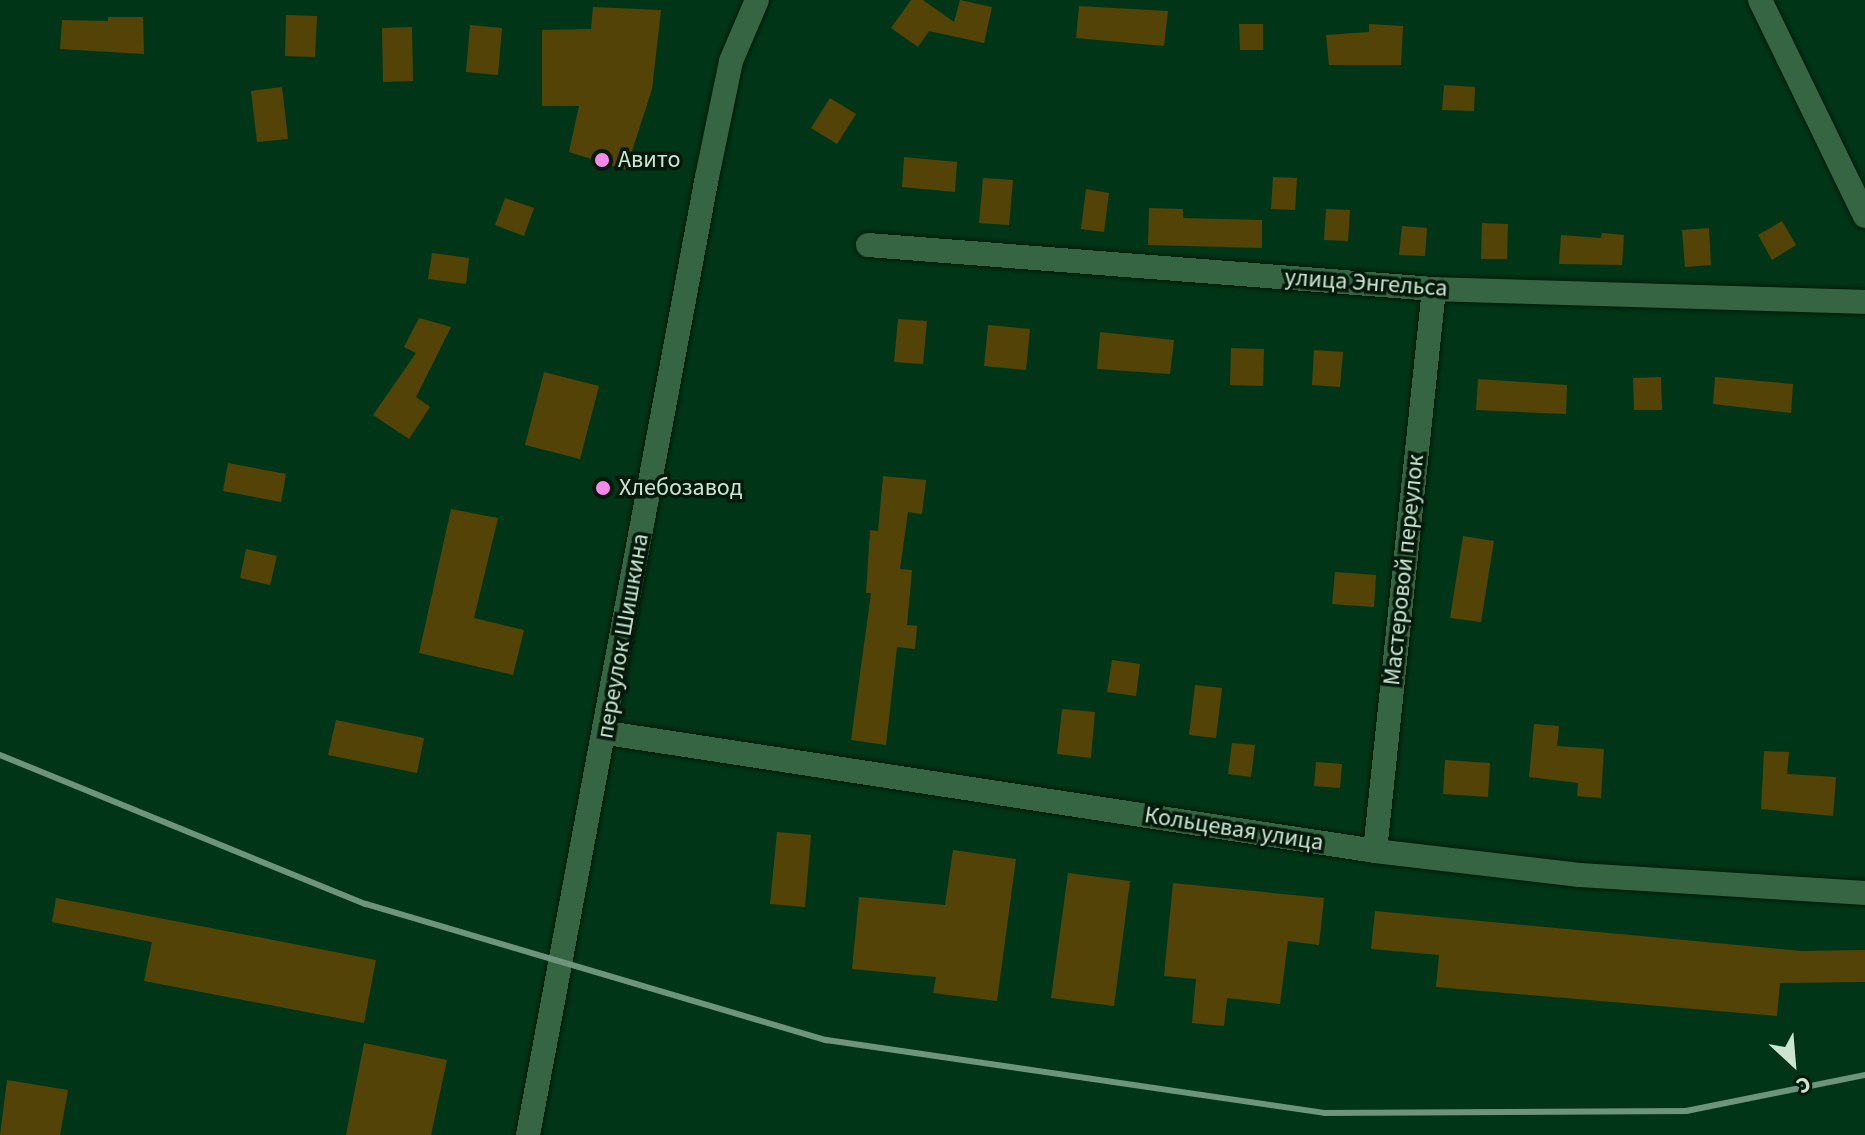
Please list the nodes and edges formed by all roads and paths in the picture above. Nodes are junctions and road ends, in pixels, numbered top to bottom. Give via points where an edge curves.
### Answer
1 (757, 0) edge
2 (1760, 0) edge
3 (1865, 216) edge
4 (868, 245) dead end
5 (1434, 289) junction
6 (1865, 302) edge
7 (607, 733) junction
8 (1375, 851) junction
9 (1865, 893) edge
10 (528, 1135) edge

1 - 7 street, переулок Шишкина via 731,61 707,177
2 - 3 street
4 - 5 street, улица Энгельса
5 - 6 street, улица Энгельса
5 - 8 street, Мастеровой переулок
7 - 8 street, Кольцевая улица
7 - 10 street, переулок Шишкина
8 - 9 street, Кольцевая улица via 1580,875

